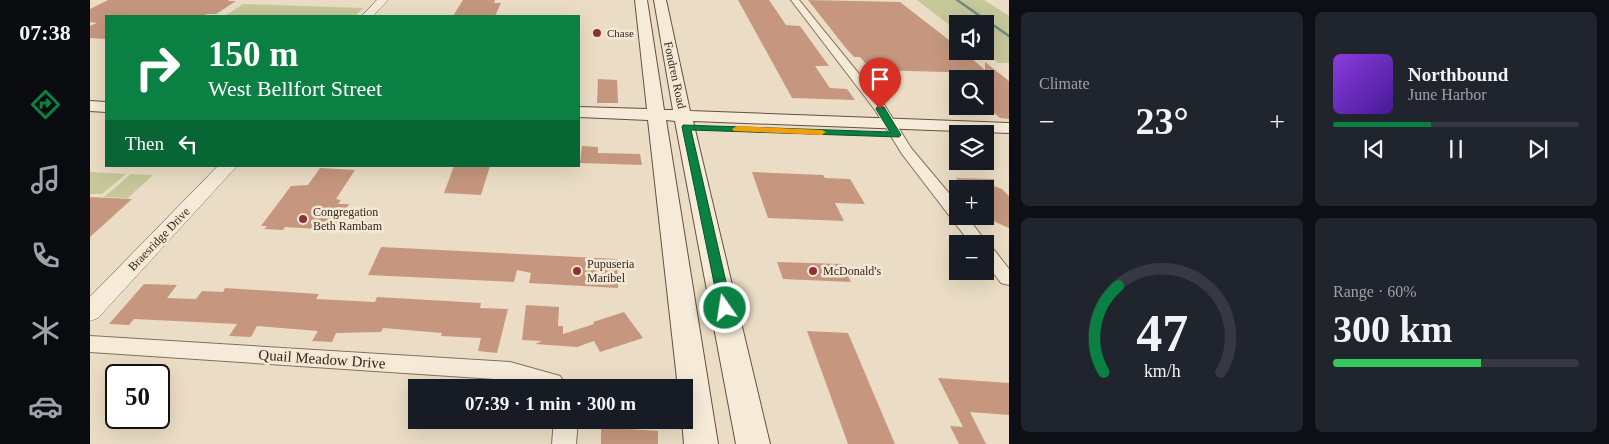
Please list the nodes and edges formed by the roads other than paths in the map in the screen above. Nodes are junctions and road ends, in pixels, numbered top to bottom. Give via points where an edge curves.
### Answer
1 (383, 0) edge
2 (641, 0) edge
3 (660, 0) edge
4 (795, 0) edge
5 (368, 15) edge
6 (647, 46) junction
7 (668, 46) junction
8 (90, 95) edge
9 (103, 104) edge
10 (580, 112) edge
11 (658, 120) junction
12 (685, 121) junction
13 (580, 123) edge
14 (1009, 128) edge
15 (892, 129) junction
16 (949, 137) edge
17 (994, 139) edge
18 (1009, 140) edge
19 (227, 167) edge
20 (949, 204) edge
21 (965, 225) edge
22 (973, 235) edge
23 (674, 248) junction
24 (712, 251) junction
25 (994, 262) edge
26 (1007, 280) dead end
27 (90, 312) edge
28 (90, 344) edge
29 (536, 379) edge
30 (565, 429) edge
31 (564, 444) edge
32 (701, 444) edge
33 (754, 444) edge

1 - 5 street
2 - 6 main road, Fondren Road
3 - 7 main road, Fondren Road
4 - 15 street
6 - 7 main road
6 - 11 main road, Fondren Road
7 - 12 main road, Fondren Road
8 - 9 main road
10 - 11 main road
11 - 12 main road
11 - 13 main road
11 - 23 main road, Fondren Road
12 - 15 main road
12 - 24 main road, Fondren Road
14 - 15 main road
15 - 16 main road
15 - 20 street
17 - 18 main road
19 - 27 street, Braesridge Drive
21 - 22 street
23 - 24 main road
23 - 32 main road, Fondren Road
24 - 33 main road, Fondren Road
25 - 26 street
28 - 29 street, Quail Meadow Drive via 510,371
30 - 31 street

